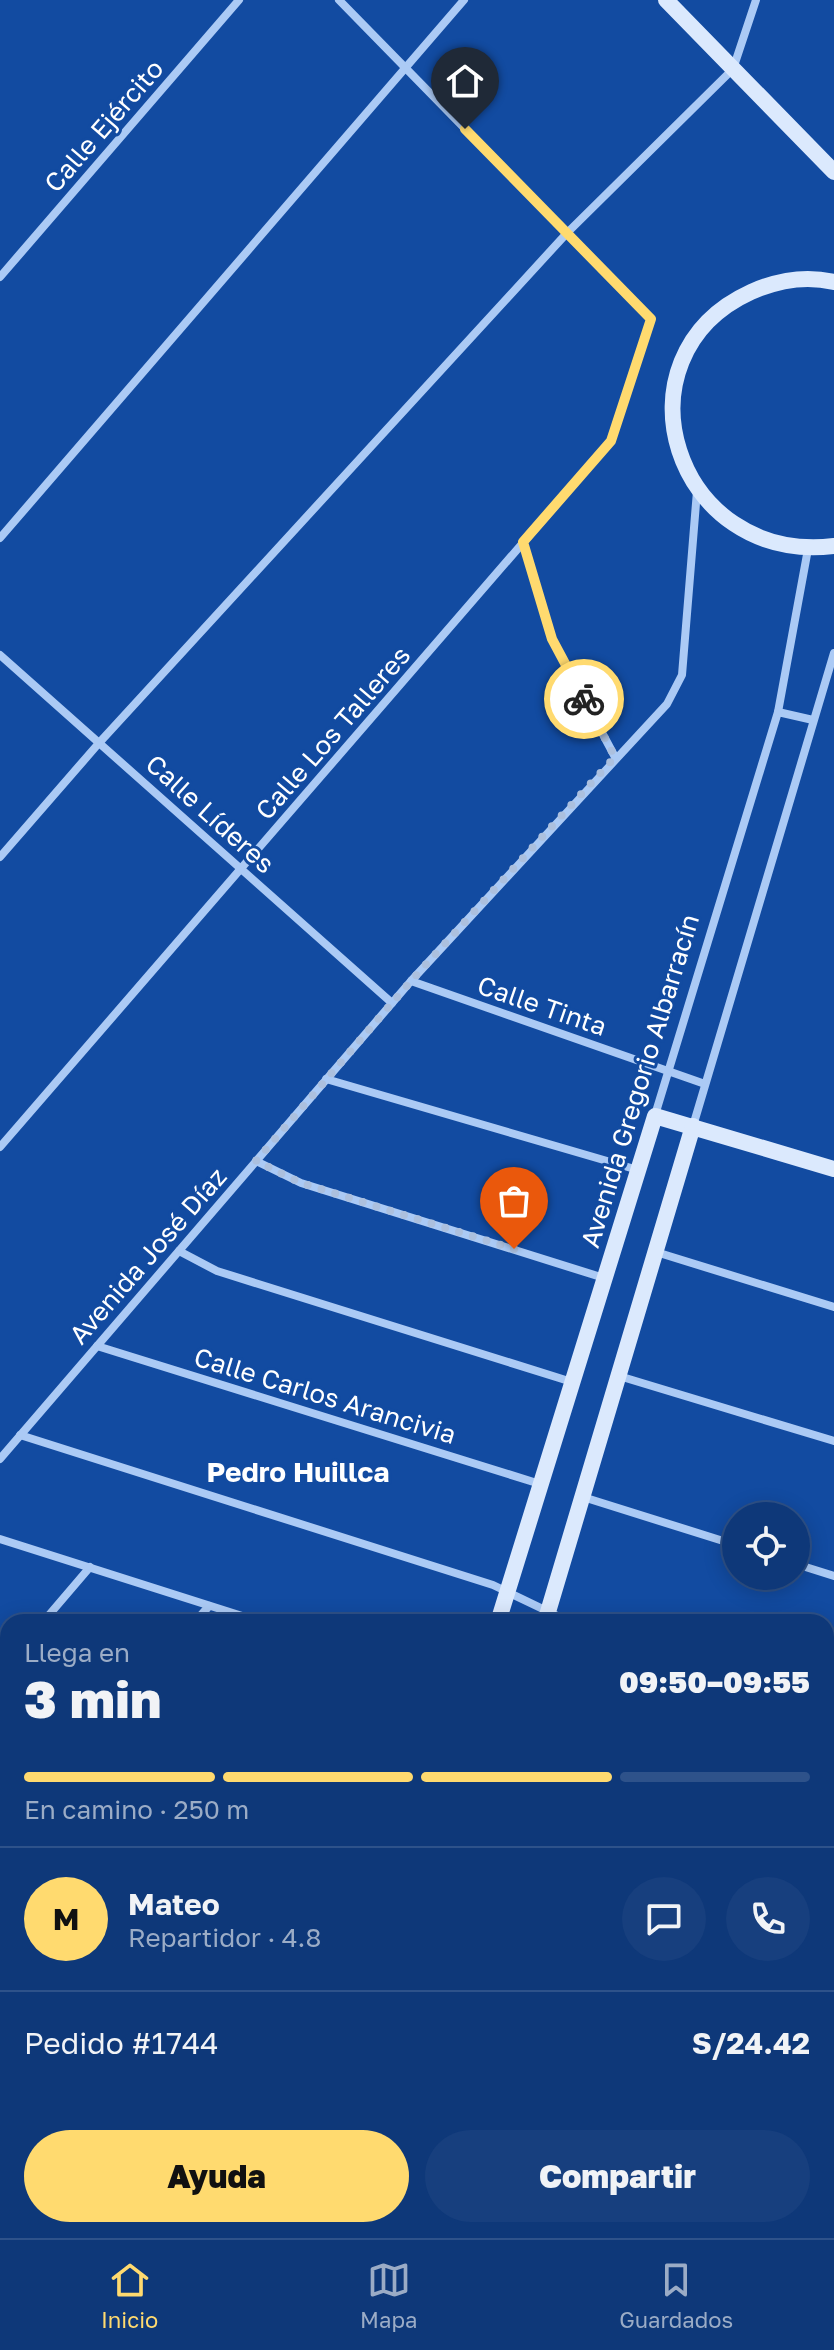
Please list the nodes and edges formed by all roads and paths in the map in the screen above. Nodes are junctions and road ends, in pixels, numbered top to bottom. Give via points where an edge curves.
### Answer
1 (239, 0) edge
2 (339, 0) edge
3 (464, 0) edge
4 (666, 0) edge
5 (756, 0) edge
6 (404, 67) junction
7 (733, 69) junction
8 (834, 172) edge
9 (567, 233) junction
10 (834, 275) edge
11 (0, 277) edge
12 (815, 278) junction
13 (834, 282) edge
14 (697, 491) junction
15 (0, 538) edge
16 (523, 542) junction
17 (834, 546) edge
18 (808, 549) junction
19 (834, 653) edge
20 (0, 655) edge
21 (778, 712) junction
22 (813, 720) junction
23 (99, 743) junction
24 (615, 757) junction
25 (0, 857) edge
26 (242, 870) junction
27 (411, 981) junction
28 (392, 1003) junction
29 (669, 1072) junction
30 (326, 1079) junction
31 (705, 1084) junction
32 (655, 1116) junction
33 (693, 1126) junction
34 (0, 1147) edge
35 (256, 1161) junction
36 (834, 1169) edge
37 (638, 1171) junction
38 (179, 1251) junction
39 (656, 1252) junction
40 (605, 1278) junction
41 (834, 1307) edge
42 (97, 1346) junction
43 (619, 1376) junction
44 (573, 1382) junction
45 (20, 1435) junction
46 (834, 1441) edge
47 (0, 1459) edge
48 (541, 1484) junction
49 (583, 1497) junction
50 (0, 1539) edge
51 (722, 1541) edge
52 (90, 1567) junction
53 (810, 1568) edge
54 (834, 1576) edge
55 (507, 1592) junction
56 (209, 1606) junction
57 (50, 1614) edge
58 (202, 1614) edge
59 (235, 1614) edge
60 (500, 1614) edge
61 (544, 1614) edge
62 (548, 1614) edge

1 - 11 street, Calle Ejército
2 - 6 street
3 - 6 street
4 - 7 street
5 - 7 street
6 - 9 street
6 - 15 street
7 - 8 street
7 - 9 street
9 - 16 street, Calle Los Talleres via 651,319 611,441
9 - 23 street
10 - 12 street
12 - 13 street
12 - 14 street via 772,282 733,300 701,330 680,367 672,410 678,452
14 - 18 street via 727,522 766,542
14 - 24 street, Avenida José Díaz via 682,675 667,704
16 - 24 street via 552,639
16 - 26 street, Calle Los Talleres
17 - 18 street
18 - 21 street, Avenida Gregorio Albarracín
19 - 22 street
20 - 23 street, Calle Líderes
21 - 22 street
21 - 29 street, Avenida Gregorio Albarracín
22 - 31 street
23 - 25 street
23 - 26 street, Calle Líderes
24 - 27 street, Avenida José Díaz
26 - 28 street, Calle Líderes
26 - 34 street, Calle Los Talleres
27 - 28 street, Avenida José Díaz
27 - 29 street, Calle Tinta
28 - 30 street, Avenida José Díaz
29 - 31 street, Calle Tinta
29 - 32 street, Avenida Gregorio Albarracín
30 - 35 street, Avenida José Díaz
30 - 37 street
31 - 33 street
32 - 33 street
32 - 37 street, Avenida Gregorio Albarracín
33 - 36 street
33 - 39 street
35 - 38 street, Avenida José Díaz
35 - 40 street via 301,1183
37 - 40 street, Avenida Gregorio Albarracín
38 - 42 street, Avenida José Díaz
38 - 44 street via 217,1271
39 - 41 street
39 - 43 street
40 - 44 street, Avenida Gregorio Albarracín
42 - 45 street, Avenida José Díaz
42 - 48 street, Calle Carlos Arancivia
43 - 46 street
43 - 49 street
44 - 48 street, Avenida Gregorio Albarracín
45 - 47 street, Avenida José Díaz
45 - 55 street
48 - 55 street, Avenida Gregorio Albarracín
49 - 51 street
49 - 62 street
50 - 52 street
52 - 56 street
52 - 57 street
53 - 54 street
55 - 60 street, Avenida Gregorio Albarracín
55 - 61 street
56 - 58 street
56 - 59 street

